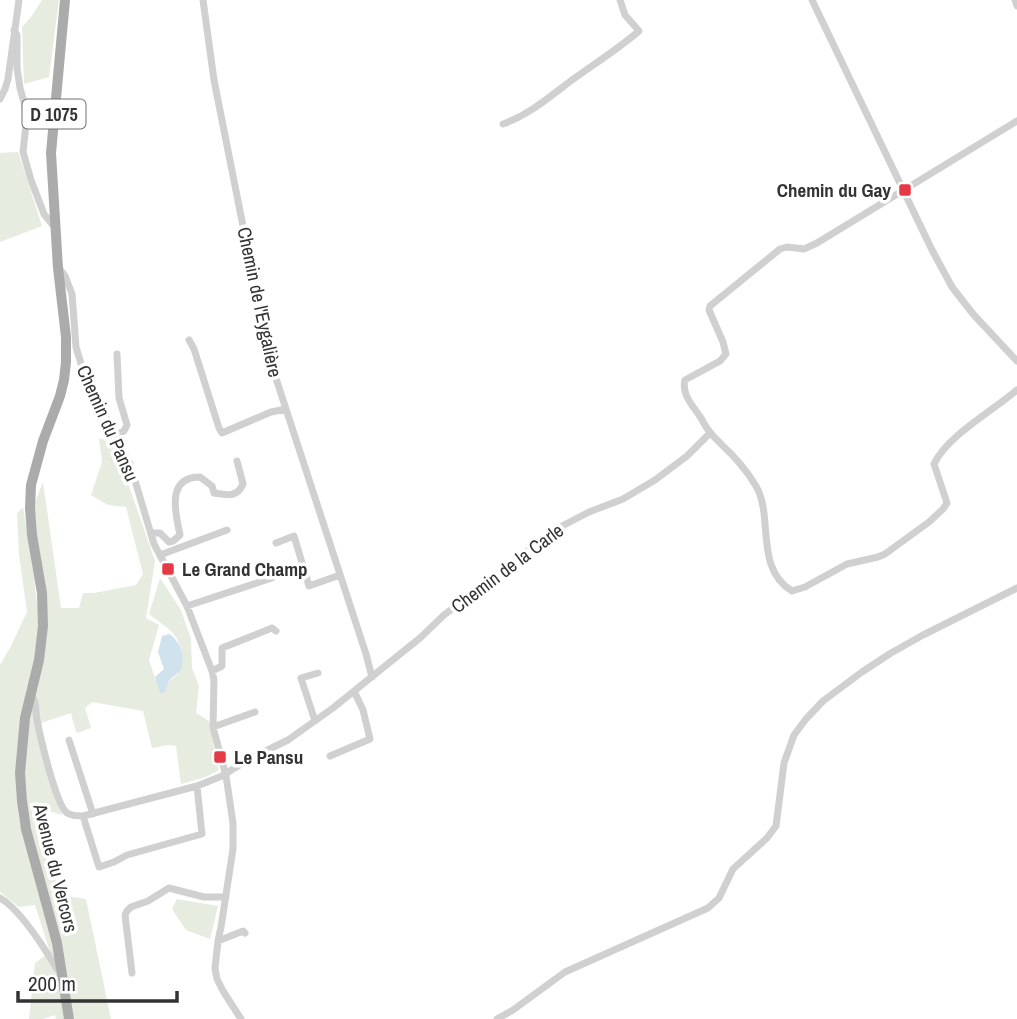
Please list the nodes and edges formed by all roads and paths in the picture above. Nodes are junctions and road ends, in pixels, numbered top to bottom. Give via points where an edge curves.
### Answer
1 (19, 0) edge
2 (65, 0) edge
3 (203, 0) edge
4 (620, 0) edge
5 (812, 0) edge
6 (1015, 0) edge
7 (1017, 6) edge
8 (14, 30) junction
9 (0, 99) edge
10 (1017, 121) edge
11 (503, 124) dead end
12 (905, 190) junction
13 (56, 229) junction
14 (58, 268) junction
15 (189, 340) dead end
16 (117, 354) dead end
17 (1017, 361) edge
18 (1017, 390) edge
19 (286, 409) junction
20 (710, 433) junction
21 (116, 435) junction
22 (237, 461) dead end
23 (226, 530) dead end
24 (151, 533) junction
25 (276, 543) dead end
26 (160, 555) junction
27 (340, 575) junction
28 (272, 578) dead end
29 (1017, 588) edge
30 (187, 606) junction
31 (276, 631) dead end
32 (212, 671) junction
33 (318, 673) dead end
34 (372, 677) junction
35 (354, 691) junction
36 (31, 694) junction
37 (255, 712) dead end
38 (315, 721) junction
39 (213, 727) junction
40 (69, 740) dead end
41 (330, 756) dead end
42 (225, 774) junction
43 (197, 786) junction
44 (93, 814) junction
45 (83, 816) junction
46 (226, 897) junction
47 (0, 898) edge
48 (245, 933) dead end
49 (218, 941) junction
50 (61, 970) junction
51 (132, 973) dead end
52 (69, 1019) edge
53 (239, 1019) edge
54 (497, 1019) edge

1 - 8 street
2 - 13 main road, D 1075 via 51,153
3 - 19 street, Chemin de l'Eygalière via 214,80 269,357
4 - 11 street via 625,15 639,31 547,100
5 - 12 street
6 - 7 street
8 - 9 street via 8,79
8 - 13 street via 26,109 23,152 44,214
10 - 12 street
12 - 17 street via 951,287
12 - 20 street via 808,248 780,249 710,306 725,357 685,380 683,386
13 - 14 main road, Avenue du Vercors / D 1075
14 - 21 street, Chemin du Pansu via 72,295 82,367
14 - 36 main road, Avenue du Vercors / D 1075 via 66,362 60,396 31,485 43,626
15 - 19 street via 222,433
16 - 21 street via 119,398 127,425
18 - 20 street via 938,456 934,464 947,503 929,522 878,558 847,564 792,590 775,572 769,557 759,492
19 - 27 street, Chemin de l'Eygalière
20 - 34 street, Chemin de la Carle via 655,480 542,539
21 - 24 street, Chemin du Pansu
22 - 24 street via 243,484 238,492 230,496 214,493 200,477 186,480 175,497 180,535 169,542 160,533
23 - 26 street
24 - 26 street, Chemin du Pansu
25 - 27 street via 294,536 309,586
26 - 30 street, Chemin du Pansu
27 - 34 street, Chemin de l'Eygalière
28 - 30 street
29 - 54 street via 902,647 823,701 794,735 784,762 776,826 733,869 719,898 708,908 565,972
30 - 32 street, Chemin du Pansu
31 - 32 street via 272,628 222,648 222,666
32 - 39 street, Chemin du Pansu
33 - 38 street via 301,678
34 - 35 street, Chemin de la Carle
35 - 38 street, Chemin de la Carle
35 - 41 street via 370,740
36 - 45 street via 60,802 69,815
36 - 50 main road, Avenue du Vercors / D 1075 via 21,746 22,802
37 - 39 street
38 - 42 street, Chemin de la Carle
39 - 42 street, Chemin du Pansu
40 - 44 street
42 - 43 street, Chemin de la Carle
42 - 46 street, Chemin du Pansu via 233,823
43 - 44 street, Chemin de la Carle
43 - 45 street via 202,834 99,867
44 - 45 street, Chemin de la Carle
46 - 49 street, Chemin du Pansu
46 - 51 street via 169,888 131,907 125,915
47 - 50 street
48 - 49 street
49 - 53 street, Chemin du Pansu via 217,979
50 - 52 main road, Avenue du Vercors / D 1075

